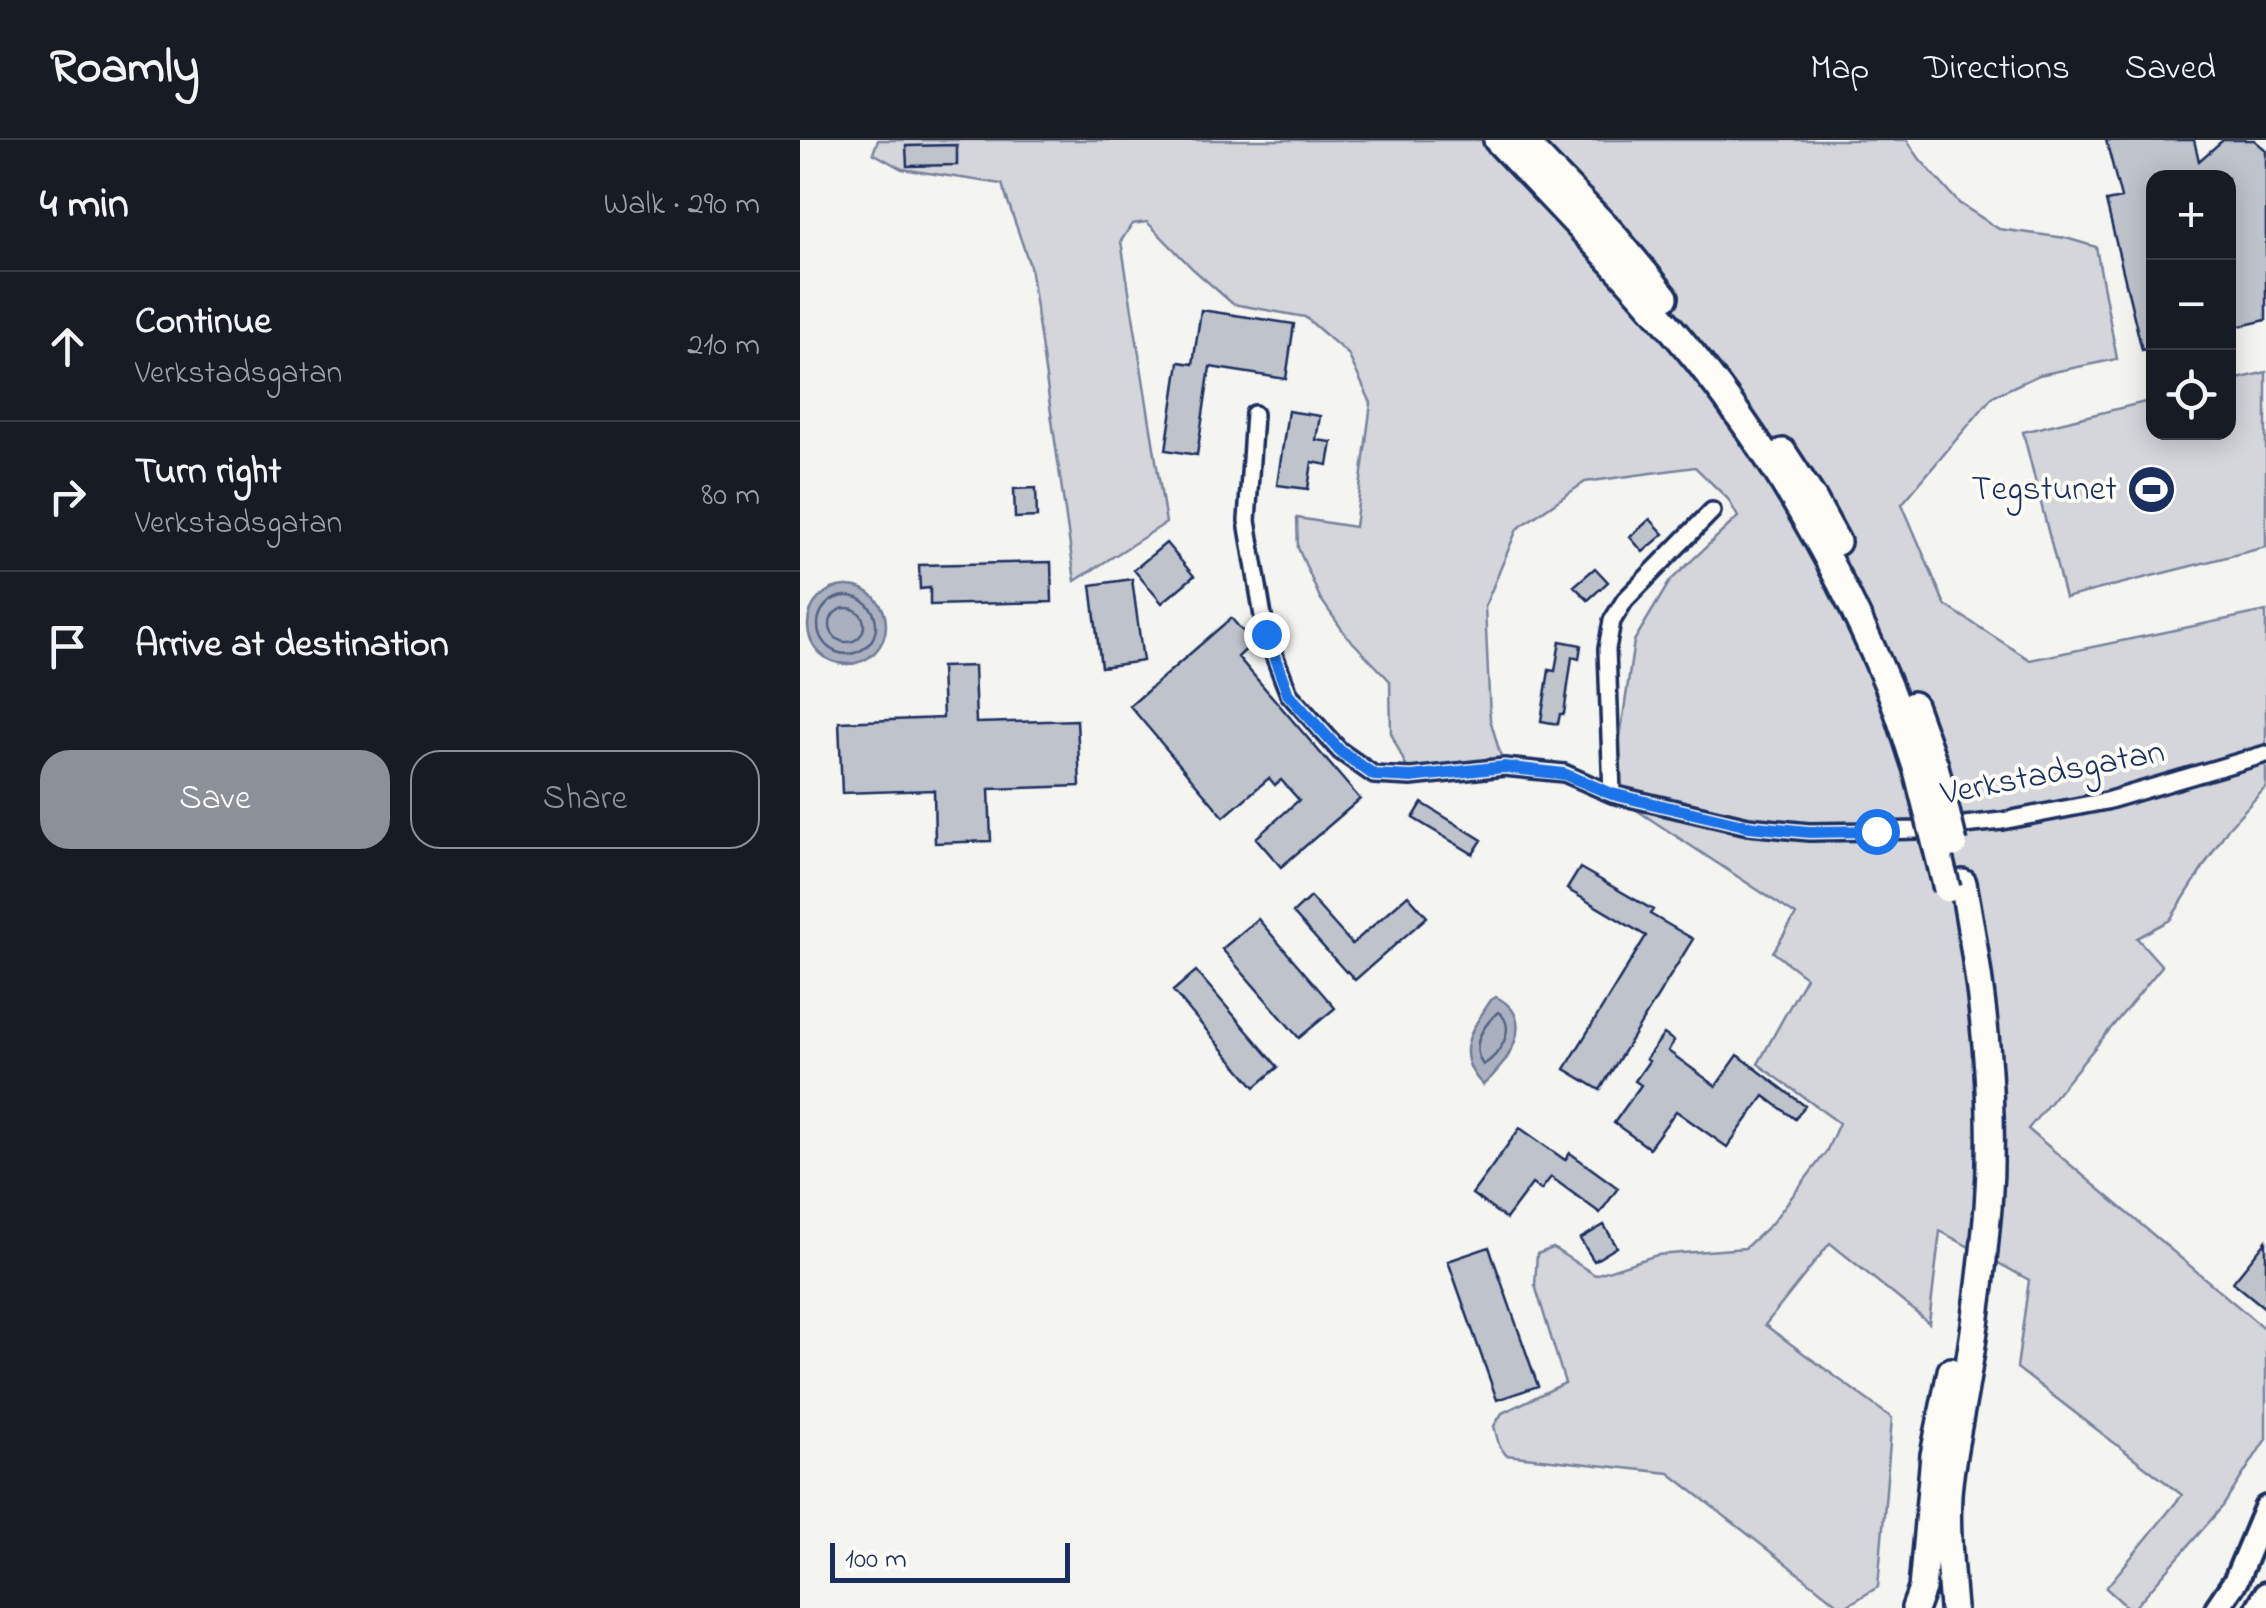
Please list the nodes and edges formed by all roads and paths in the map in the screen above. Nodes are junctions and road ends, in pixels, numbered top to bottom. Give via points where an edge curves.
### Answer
1 (1497, 140) edge
2 (1522, 140) edge
3 (1254, 414) dead end
4 (1712, 511) dead end
5 (2266, 754) edge
6 (1926, 768) junction
7 (1612, 794) junction
8 (1955, 886) junction
9 (2266, 1508) edge
10 (2266, 1594) edge
11 (1915, 1608) edge
12 (1952, 1608) edge
13 (2217, 1608) edge
14 (2258, 1608) edge

1 - 6 highway via 1699,362 1770,461 1854,609
2 - 6 highway via 1612,232 1713,354 1814,498 1908,691
3 - 7 street, Verkstadsgatan via 1247,521 1266,634 1288,694 1340,751 1374,775 1504,767 1564,774
4 - 7 street via 1612,620
5 - 7 street, Verkstadsgatan via 2106,801 1917,830 1748,826
6 - 8 highway, bridge
8 - 11 highway via 1974,1106 1970,1210 1960,1322 1934,1455
8 - 12 highway via 1977,958 1990,1143 1977,1312 1948,1494
9 - 13 main road
10 - 14 main road

